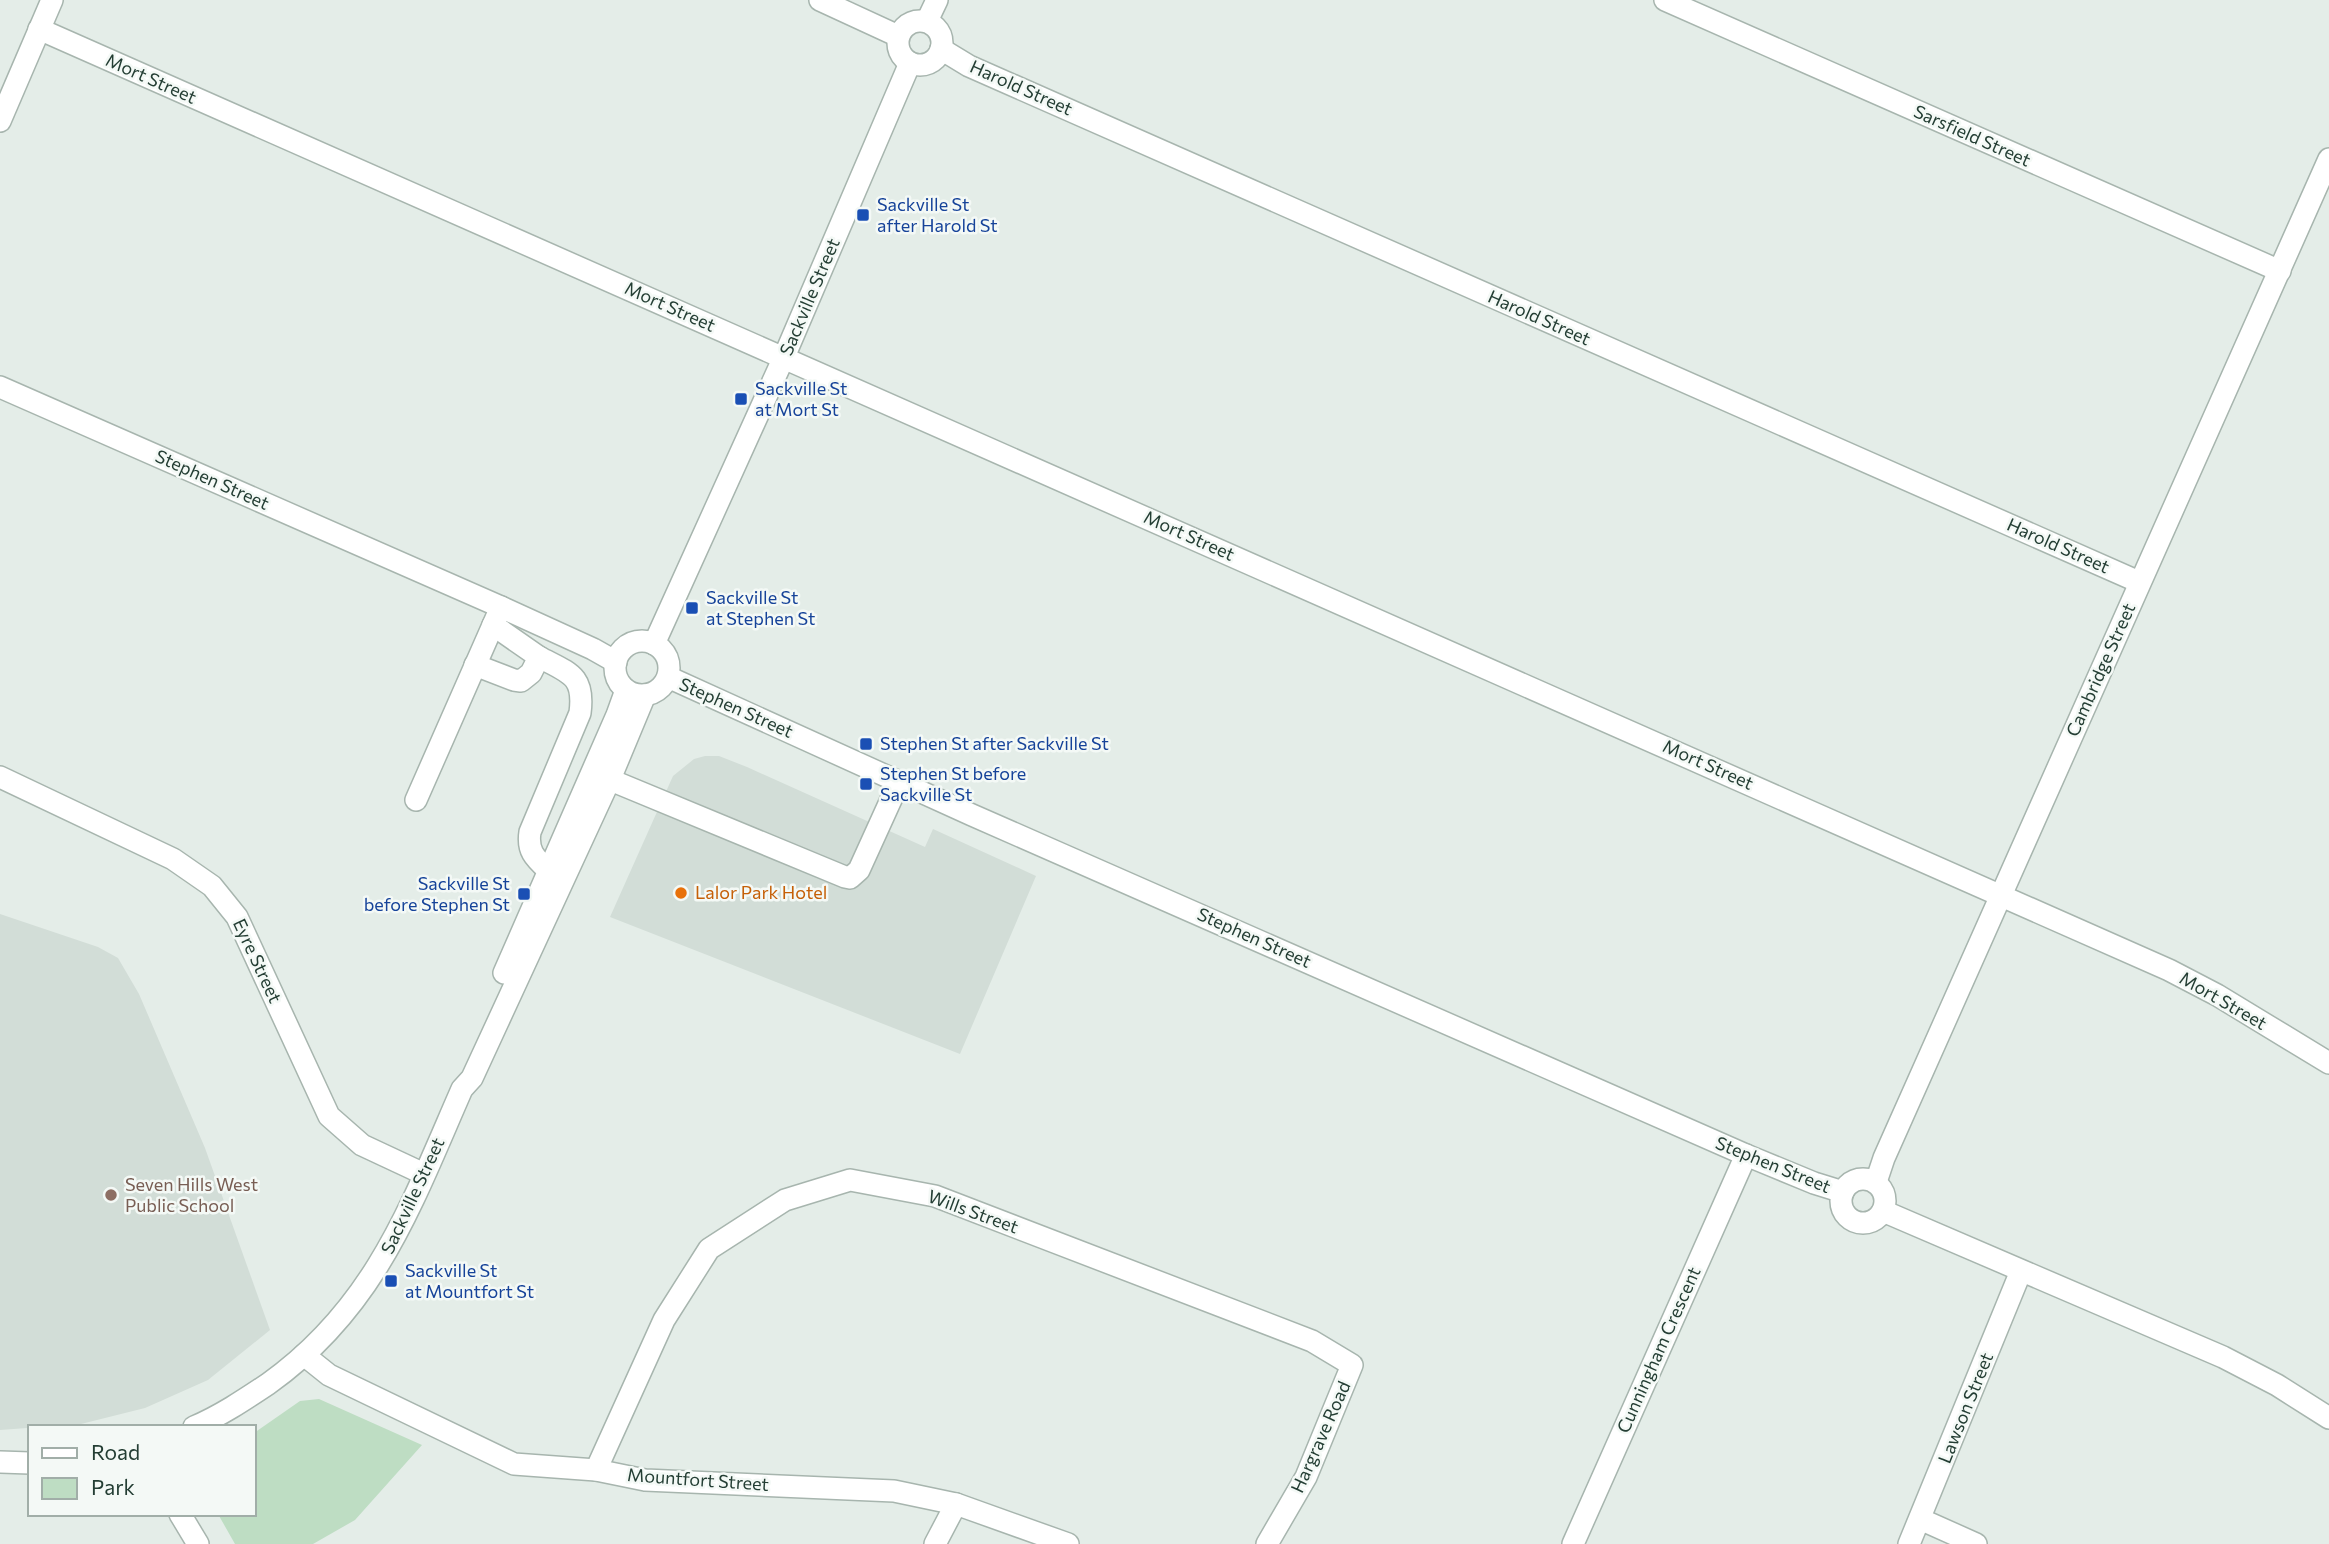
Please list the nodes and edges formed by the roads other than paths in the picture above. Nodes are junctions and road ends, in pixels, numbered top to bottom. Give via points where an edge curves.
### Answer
1 (52, 0) edge
2 (820, 0) edge
3 (937, 0) edge
4 (1665, 0) edge
5 (927, 21) junction
6 (39, 29) junction
7 (898, 36) junction
8 (941, 49) junction
9 (910, 63) junction
10 (0, 121) edge
11 (2329, 159) edge
12 (2280, 271) junction
13 (784, 357) junction
14 (0, 387) edge
15 (2139, 582) junction
16 (497, 616) junction
17 (654, 644) junction
18 (539, 657) junction
19 (615, 662) junction
20 (475, 665) junction
21 (668, 677) junction
22 (635, 693) junction
23 (601, 776) junction
24 (0, 777) edge
25 (899, 782) junction
26 (416, 800) dead end
27 (548, 870) junction
28 (2002, 895) junction
29 (2329, 1063) edge
30 (462, 1089) junction
31 (1746, 1155) junction
32 (424, 1174) junction
33 (1876, 1182) junction
34 (1843, 1192) junction
35 (1883, 1211) junction
36 (2021, 1271) junction
37 (304, 1355) junction
38 (1352, 1365) joint
39 (2329, 1418) edge
40 (198, 1425) edge
41 (0, 1462) edge
42 (28, 1463) edge
43 (597, 1470) junction
44 (956, 1504) junction
45 (181, 1516) edge
46 (1920, 1519) junction
47 (198, 1544) edge
48 (935, 1544) edge
49 (1068, 1544) edge
50 (1267, 1544) edge
51 (1573, 1544) edge
52 (1909, 1544) edge
53 (1976, 1544) edge

1 - 6 street
2 - 7 street
3 - 5 street
4 - 12 street, Sarsfield Street
5 - 7 street via 907,24
5 - 8 street via 938,29
6 - 10 street
6 - 13 street, Mort Street
7 - 9 street via 901,55
8 - 9 street via 929,63
8 - 15 street, Harold Street via 969,66
9 - 13 street, Sackville Street
11 - 12 street, Cambridge Street
12 - 15 street, Cambridge Street
13 - 17 street, Sackville Street
13 - 28 street, Mort Street
14 - 16 street, Stephen Street
15 - 28 street, Cambridge Street
16 - 18 street
16 - 19 street, Stephen Street via 593,649
16 - 20 street
17 - 19 street via 631,644
17 - 21 street via 665,654
18 - 20 street via 521,681
18 - 27 street via 572,674 582,697 580,713 530,832 530,851
19 - 22 street via 617,677
20 - 26 street
21 - 22 street via 659,689
21 - 25 street, Stephen Street
22 - 23 street, Sackville Street
23 - 25 street via 845,877 859,870
23 - 27 street, Sackville Street
23 - 30 street, Sackville Street via 472,1079
24 - 32 street, Eyre Street via 173,859 212,886 237,917 329,1116 362,1145
25 - 31 street, Stephen Street
27 - 30 street, Sackville Street via 462,1074
28 - 29 street, Mort Street via 2169,970
28 - 33 street, Cambridge Street
30 - 32 street, Sackville Street
31 - 34 street, Stephen Street
31 - 51 street, Cunningham Crescent
32 - 37 street, Sackville Street via 366,1286
33 - 34 street via 1857,1179
33 - 35 street via 1885,1197
34 - 35 street via 1842,1206 1856,1222 1869,1222
35 - 36 street
36 - 39 street via 2223,1357
36 - 46 street, Lawson Street
37 - 40 street, Sackville Street via 240,1402
37 - 43 street, Mountfort Street via 329,1375 514,1464
38 - 43 street, Wills Street via 1312,1340 935,1196 850,1180 785,1200 709,1249 664,1320
38 - 50 street, Hargrave Road via 1306,1477
41 - 42 street
43 - 44 street, Mountfort Street via 645,1480 894,1491
44 - 48 street
44 - 49 street, Mountfort Street
45 - 47 street
46 - 52 street, Lawson Street
46 - 53 street

